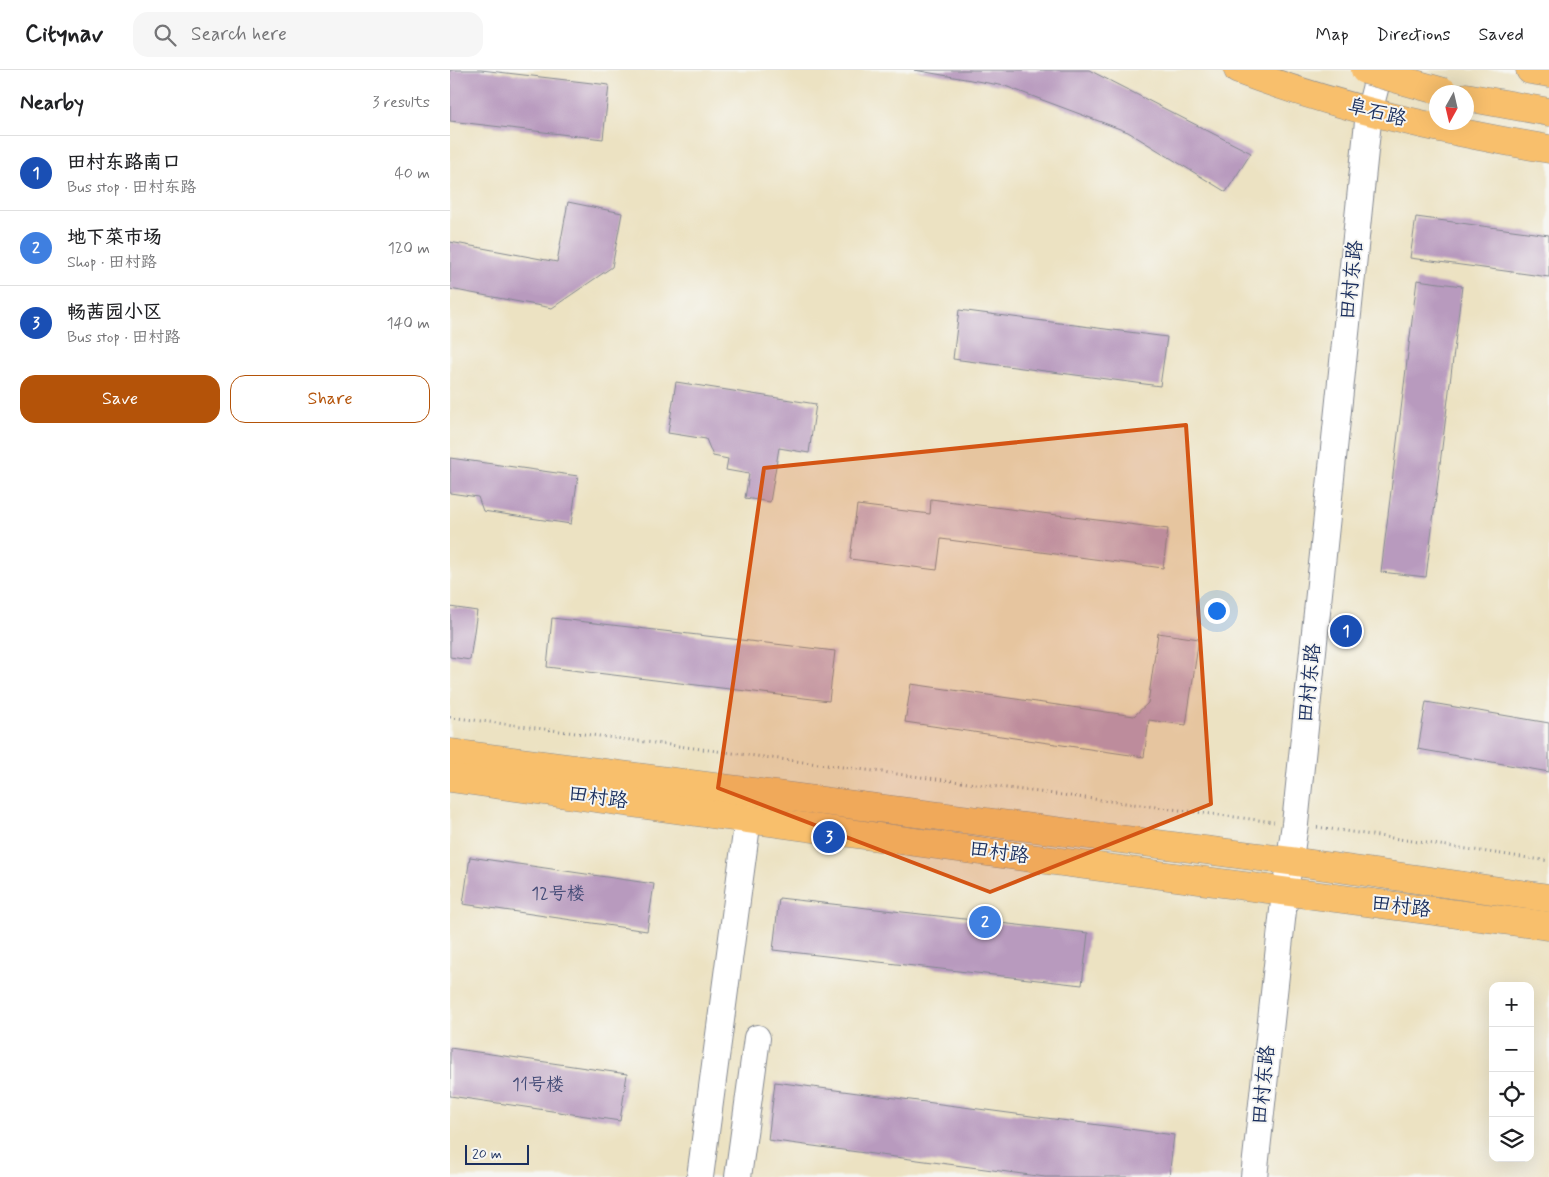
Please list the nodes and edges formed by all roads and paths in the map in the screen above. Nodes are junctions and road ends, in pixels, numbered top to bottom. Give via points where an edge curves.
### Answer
1 (1238, 70) edge
2 (1365, 70) edge
3 (1380, 70) edge
4 (1530, 70) edge
5 (1549, 74) edge
6 (1429, 88) edge
7 (1474, 98) edge
8 (1369, 112) junction
9 (1549, 112) edge
10 (1549, 149) edge
11 (450, 717) edge
12 (450, 753) edge
13 (450, 778) edge
14 (748, 818) junction
15 (1295, 824) junction
16 (1290, 861) junction
17 (1549, 861) edge
18 (1284, 892) junction
19 (1549, 898) edge
20 (1549, 926) edge
21 (757, 1038) dead end
22 (700, 1177) edge
23 (738, 1177) edge
24 (1254, 1177) edge

1 - 8 main road, 阜石路
2 - 6 main road, 阜石路, bridge
3 - 8 street, 田村东路
4 - 5 main road
7 - 9 main road
8 - 10 main road, 阜石路
8 - 15 street, 田村东路
11 - 15 path
12 - 16 main road, 田村路
13 - 14 main road, 田村路
14 - 18 main road, 田村路
14 - 22 street
15 - 16 street, 田村东路
15 - 17 path
16 - 18 street, 田村东路
16 - 19 main road, 田村路
18 - 20 main road, 田村路
18 - 24 street, 田村东路
21 - 23 street

